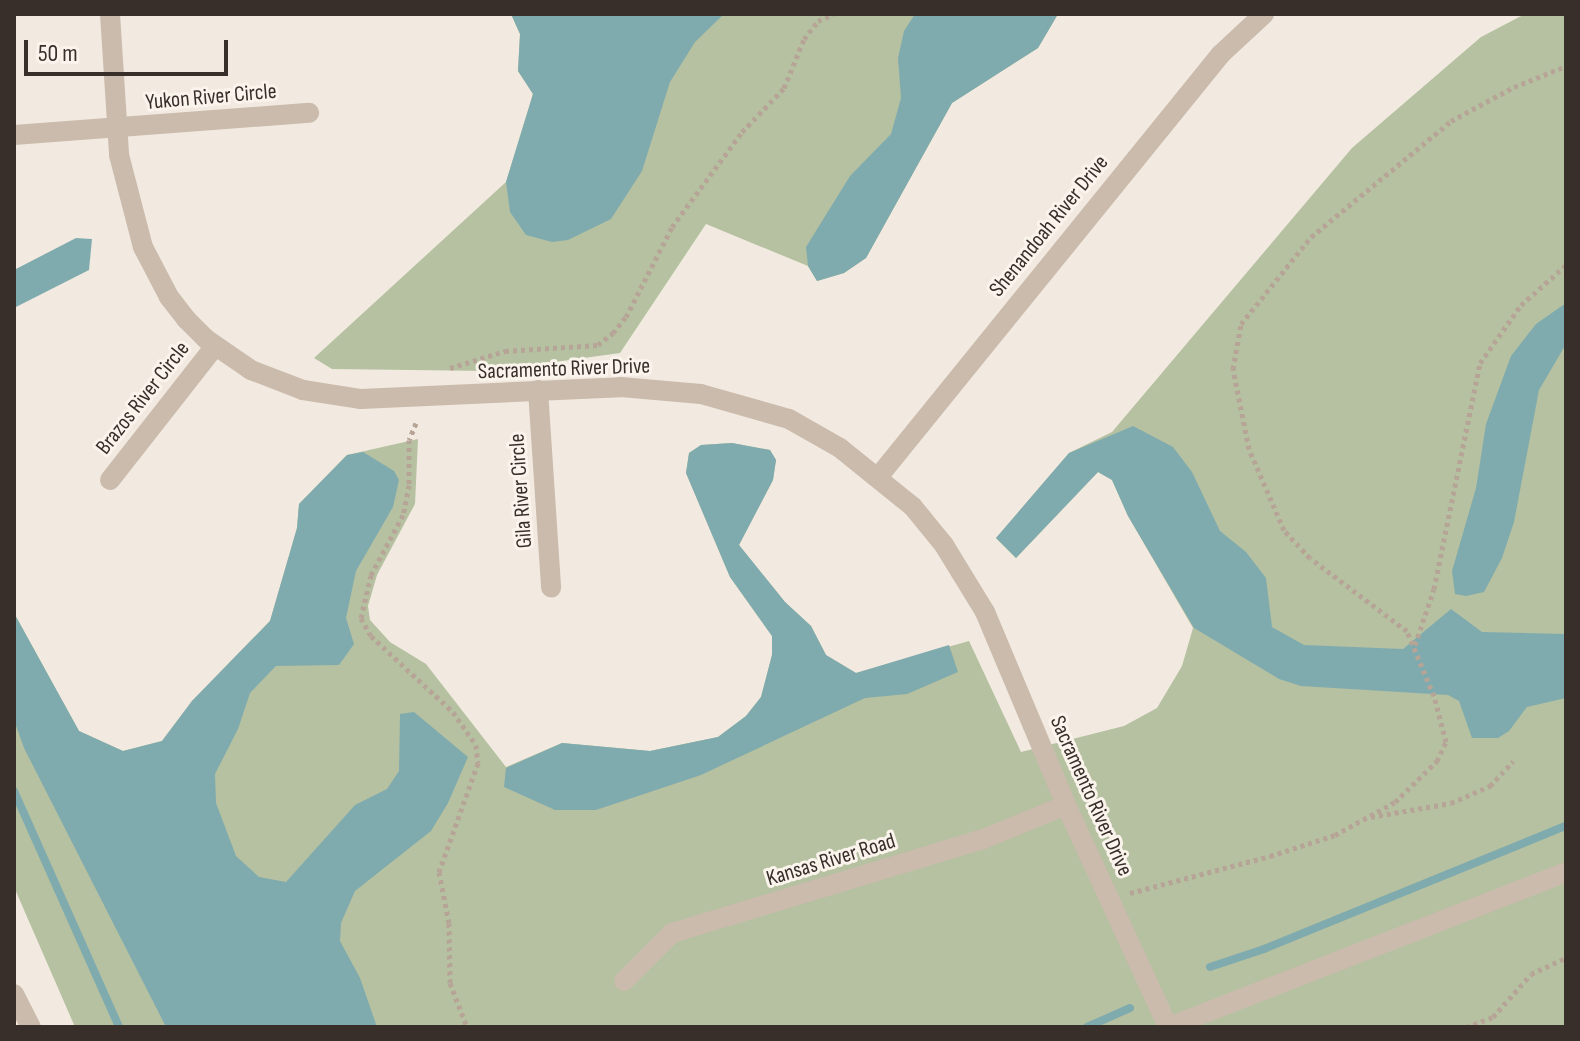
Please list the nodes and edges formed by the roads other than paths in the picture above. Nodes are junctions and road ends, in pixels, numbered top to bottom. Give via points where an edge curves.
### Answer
1 (110, 14) edge
2 (1264, 14) edge
3 (309, 113) dead end
4 (118, 129) junction
5 (14, 135) edge
6 (215, 346) junction
7 (538, 390) junction
8 (879, 476) junction
9 (110, 480) dead end
10 (551, 588) dead end
11 (1066, 805) junction
12 (1566, 872) edge
13 (624, 981) dead end
14 (14, 994) edge
15 (31, 1027) edge
16 (1169, 1027) edge

1 - 4 street, Sacramento River Drive
2 - 8 street, Shenandoah River Drive via 1221,54
3 - 4 street, Yukon River Circle
4 - 5 street, Yukon River Circle
4 - 6 street, Sacramento River Drive via 133,220 153,271 186,319
6 - 7 street, Sacramento River Drive via 276,381 332,396 444,397
6 - 9 street, Brazos River Circle
7 - 8 street, Sacramento River Drive via 621,387 730,401 789,419
7 - 10 street, Gila River Circle
8 - 11 street, Sacramento River Drive via 944,545 985,612
11 - 13 street, Kansas River Road via 981,840 672,933
11 - 16 street, Sacramento River Drive
12 - 16 street
14 - 15 street

